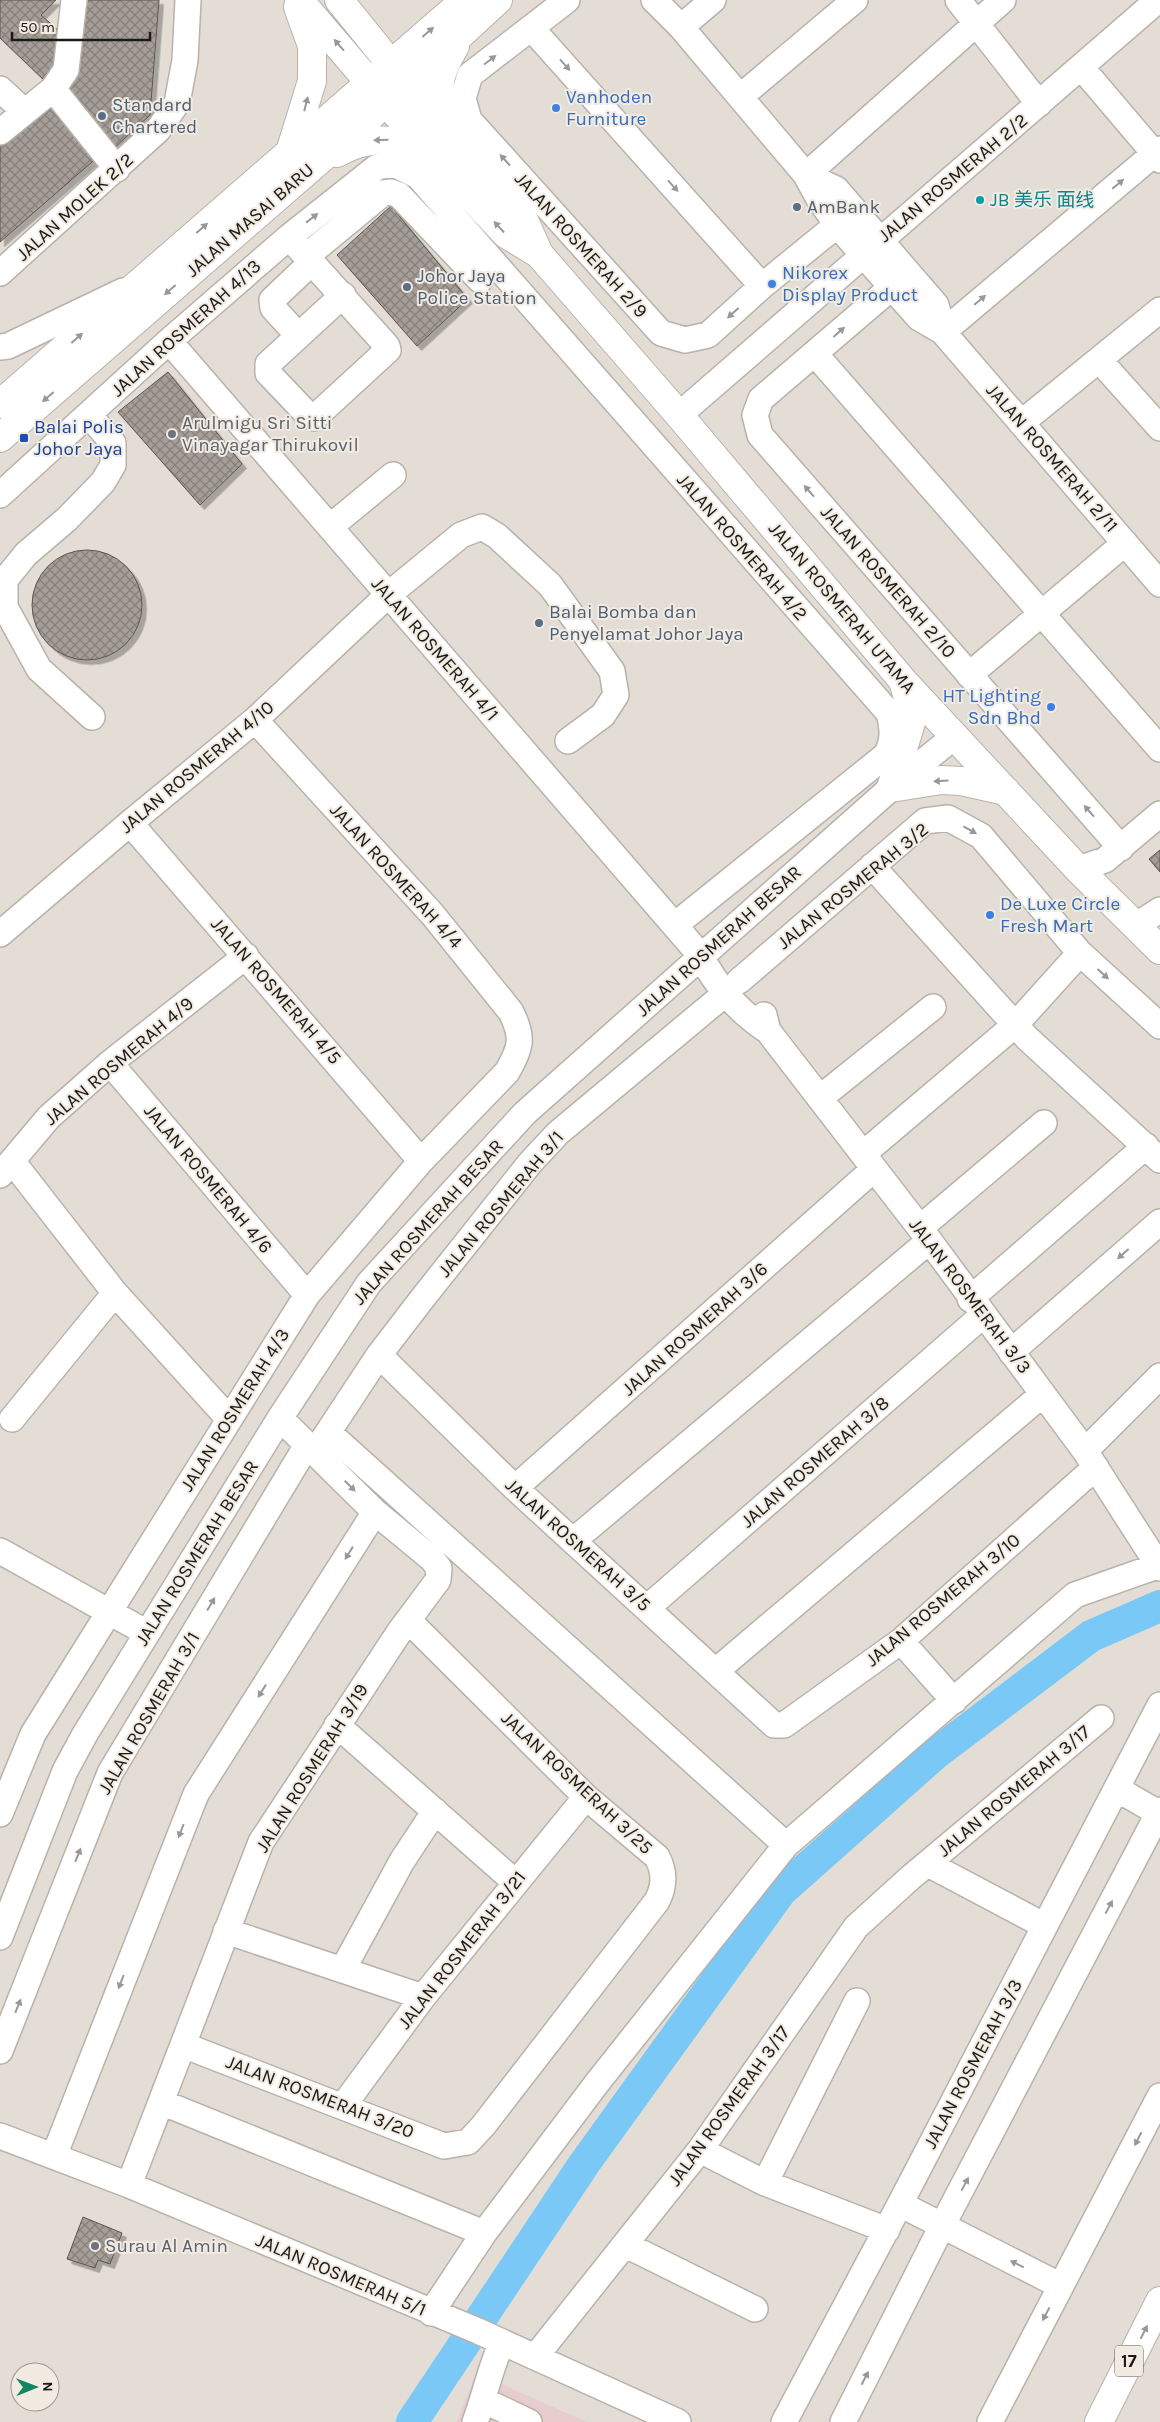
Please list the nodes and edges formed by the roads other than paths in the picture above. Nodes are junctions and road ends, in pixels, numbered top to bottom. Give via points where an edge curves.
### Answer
1 (74, 0) edge
2 (188, 0) edge
3 (295, 0) edge
4 (299, 0) edge
5 (339, 0) edge
6 (465, 0) edge
7 (498, 0) edge
8 (567, 0) edge
9 (654, 0) edge
10 (713, 0) edge
11 (855, 0) edge
12 (958, 0) edge
13 (1003, 0) edge
14 (1158, 0) edge
15 (977, 24) junction
16 (681, 27) junction
17 (532, 29) junction
18 (463, 32) junction
19 (1081, 67) junction
20 (389, 82) junction
21 (0, 89) edge
22 (53, 89) junction
23 (740, 97) junction
24 (1039, 104) junction
25 (24, 111) junction
26 (0, 132) edge
27 (451, 134) junction
28 (291, 150) junction
29 (428, 151) junction
30 (1158, 154) edge
31 (315, 164) junction
32 (377, 167) joint
33 (117, 170) junction
34 (806, 175) junction
35 (837, 225) junction
36 (289, 237) junction
37 (872, 246) junction
38 (539, 254) junction
39 (311, 258) junction
40 (0, 273) edge
41 (480, 280) dead end
42 (140, 283) junction
43 (762, 286) junction
44 (892, 287) junction
45 (343, 295) junction
46 (1160, 310) edge
47 (943, 332) junction
48 (298, 335) junction
49 (169, 341) junction
50 (0, 347) edge
51 (815, 354) junction
52 (1100, 361) junction
53 (0, 404) edge
54 (89, 415) junction
55 (679, 415) junction
56 (1021, 423) junction
57 (1160, 428) edge
58 (0, 438) edge
59 (393, 475) dead end
60 (0, 495) edge
61 (330, 527) junction
62 (1126, 544) junction
63 (1158, 579) edge
64 (388, 595) junction
65 (1042, 614) junction
66 (969, 675) junction
67 (904, 682) junction
68 (92, 717) dead end
69 (256, 720) junction
70 (955, 736) junction
71 (568, 741) dead end
72 (1160, 749) edge
73 (891, 788) junction
74 (1006, 791) junction
75 (1160, 814) edge
76 (130, 823) junction
77 (1121, 848) junction
78 (872, 866) junction
79 (1078, 869) junction
80 (1160, 910) edge
81 (674, 925) junction
82 (1135, 926) junction
83 (0, 934) edge
84 (1160, 950) edge
85 (1080, 953) junction
86 (246, 956) junction
87 (702, 956) junction
88 (732, 987) junction
89 (933, 1007) dead end
90 (1015, 1025) junction
91 (1160, 1026) edge
92 (520, 1042) joint
93 (110, 1063) junction
94 (820, 1098) junction
95 (1044, 1123) dead end
96 (1153, 1153) edge
97 (421, 1160) junction
98 (868, 1162) junction
99 (6, 1168) edge
100 (1160, 1222) edge
101 (924, 1235) junction
102 (114, 1293) junction
103 (307, 1295) junction
104 (976, 1307) junction
105 (1011, 1352) junction
106 (379, 1355) junction
107 (1160, 1376) edge
108 (1043, 1394) junction
109 (280, 1418) junction
110 (12, 1419) dead end
111 (229, 1420) junction
112 (317, 1443) junction
113 (1090, 1460) junction
114 (515, 1488) junction
115 (375, 1512) junction
116 (574, 1540) junction
117 (0, 1552) edge
118 (1160, 1567) edge
119 (647, 1608) junction
120 (109, 1611) junction
121 (409, 1621) junction
122 (147, 1634) junction
123 (901, 1641) junction
124 (717, 1670) junction
125 (954, 1701) junction
126 (1160, 1705) edge
127 (1102, 1718) dead end
128 (337, 1725) junction
129 (784, 1725) joint
130 (1117, 1789) junction
131 (586, 1797) junction
132 (435, 1811) junction
133 (1160, 1812) edge
134 (0, 1814) edge
135 (786, 1845) junction
136 (928, 1864) junction
137 (515, 1882) junction
138 (1045, 1926) junction
139 (226, 1931) junction
140 (0, 1937) edge
141 (343, 1969) junction
142 (423, 1997) junction
143 (857, 2001) dead end
144 (183, 2045) junction
145 (0, 2052) edge
146 (1160, 2096) edge
147 (161, 2102) junction
148 (343, 2106) junction
149 (0, 2136) edge
150 (457, 2145) joint
151 (700, 2150) junction
152 (54, 2156) junction
153 (765, 2183) junction
154 (129, 2186) junction
155 (900, 2204) junction
156 (942, 2226) junction
157 (887, 2230) junction
158 (484, 2233) junction
159 (626, 2245) junction
160 (1061, 2286) junction
161 (1160, 2301) edge
162 (755, 2309) dead end
163 (442, 2317) junction
164 (502, 2342) junction
165 (536, 2356) junction
166 (479, 2411) edge
167 (529, 2422) edge
168 (678, 2422) edge
169 (784, 2422) edge
170 (843, 2422) edge
171 (990, 2422) edge
172 (1098, 2422) edge

1 - 22 street via 66,70
2 - 33 street, JALAN MOLEK 2/2 via 185,60 177,103 158,130
28 -> 3 main road via 312,81 312,46
20 -> 4 main road
5 - 20 main road
20 -> 6 main road, JALAN MASAI BARU
7 - 18 main road, JALAN MASAI BARU
8 - 17 street, JALAN ROSMERAH 2/9
9 - 16 street
10 - 16 street
11 - 23 street
12 - 15 street
13 - 15 street
14 - 19 street, JALAN ROSMERAH 2/2
15 - 24 street
15 - 34 street
16 - 23 street
17 -> 43 street
43 -> 17 street, JALAN ROSMERAH 2/9 via 708,335 685,340 661,333 469,120 463,98 470,75
18 - 20 main road, JALAN MASAI BARU
18 - 27 main road via 444,65 438,84 441,110
19 - 24 street, JALAN ROSMERAH 2/2
19 - 30 street
20 - 27 main road, JALAN ROSMERAH UTAMA
20 - 28 main road, JALAN MASAI BARU
20 - 29 main road, JALAN ROSMERAH UTAMA
20 - 31 main road, JALAN MASAI BARU
21 - 25 street
22 - 25 street
22 - 33 street
23 - 34 street
24 - 37 street, JALAN ROSMERAH 2/2
25 - 26 street
27 - 38 main road, JALAN ROSMERAH UTAMA via 524,220
42 -> 28 main road, JALAN MASAI BARU
29 -> 31 main road via 402,142 370,140
38 -> 29 main road, JALAN ROSMERAH UTAMA via 506,234
47 -> 30 street
31 -> 58 main road, JALAN MASAI BARU
36 -> 32 street, JALAN ROSMERAH 4/13
32 - 81 street, JALAN ROSMERAH 4/2 via 394,164 418,176 889,713 893,727 891,746 886,755
33 - 40 street, JALAN MOLEK 2/2
34 - 35 street
34 - 37 street via 836,189
35 - 37 street
35 - 43 street, JALAN ROSMERAH 2/9
36 - 39 street
36 - 49 street, JALAN ROSMERAH 4/13
37 - 44 street, JALAN ROSMERAH 2/11
37 - 47 street, JALAN ROSMERAH 2/11 via 936,305
37 - 55 street, JALAN ROSMERAH 2/2
38 - 55 main road, JALAN ROSMERAH UTAMA
39 - 41 street via 383,193 391,192 399,195
39 - 45 street
39 - 48 street via 272,300 274,308
42 - 50 street
53 -> 42 main road, JALAN MASAI BARU
44 - 47 street, JALAN ROSMERAH 2/11 via 919,318
51 -> 44 street, JALAN ROSMERAH 2/10
45 - 48 street
45 - 48 street via 388,350 314,418 267,369 268,364
46 - 52 street
47 - 56 street, JALAN ROSMERAH 2/11
49 - 54 street, JALAN ROSMERAH 4/13
49 - 61 street, JALAN ROSMERAH 4/1
51 - 65 street
66 -> 51 street, JALAN ROSMERAH 2/10 via 760,435 755,415 760,399
52 - 56 street
52 - 57 street
54 - 60 street, JALAN ROSMERAH 4/13
54 - 68 street via 113,443 113,465 103,482 26,554 6,580 5,607 39,670
55 - 67 main road, JALAN ROSMERAH UTAMA
56 - 62 street, JALAN ROSMERAH 2/11
59 - 61 street
61 - 64 street, JALAN ROSMERAH 4/1
62 - 63 street, JALAN ROSMERAH 2/11
62 - 65 street
64 - 69 street, JALAN ROSMERAH 4/10
64 - 71 street, JALAN ROSMERAH 4/10 via 461,535 482,527 497,536 550,585 612,671 616,695 603,714
64 - 81 street, JALAN ROSMERAH 4/1
65 - 66 street
65 - 72 street
77 -> 66 street, JALAN ROSMERAH 2/10
67 - 70 main road, JALAN ROSMERAH UTAMA
67 - 73 main road via 913,716
69 - 76 street, JALAN ROSMERAH 4/10
69 - 92 street, JALAN ROSMERAH 4/4 via 434,915 511,1012 518,1026
70 - 73 street, JALAN ROSMERAH BESAR
70 - 74 main road, JALAN ROSMERAH UTAMA
74 -> 73 main road via 961,780
73 - 87 street, JALAN ROSMERAH BESAR
74 - 79 main road, JALAN ROSMERAH UTAMA
75 - 77 street
76 - 83 street, JALAN ROSMERAH 4/10
76 - 86 street, JALAN ROSMERAH 4/5
77 - 79 street via 1105,860
78 -> 85 street, JALAN ROSMERAH 3/2 via 925,821 948,818 981,836
78 - 88 street, JALAN ROSMERAH 3/2
78 - 90 street
79 - 82 main road, JALAN ROSMERAH UTAMA
80 - 82 street
81 - 87 street, JALAN ROSMERAH 4/1
82 - 84 main road, JALAN ROSMERAH UTAMA
85 - 90 street, JALAN ROSMERAH 3/6
85 -> 91 street, JALAN ROSMERAH 3/2
86 - 93 street, JALAN ROSMERAH 4/9
86 - 97 street, JALAN ROSMERAH 4/5
87 - 88 street, JALAN ROSMERAH 3/3 via 722,967
87 - 109 street, JALAN ROSMERAH BESAR via 525,1113 369,1283
88 - 94 street, JALAN ROSMERAH 3/3 via 762,1009 768,1031
88 - 106 street, JALAN ROSMERAH 3/1 via 558,1132
89 - 94 street
90 - 96 street
90 - 98 street, JALAN ROSMERAH 3/6
92 - 97 street, JALAN ROSMERAH 4/3 via 507,1072
93 - 99 street, JALAN ROSMERAH 4/9 via 49,1117
93 - 103 street, JALAN ROSMERAH 4/6
94 - 98 street, JALAN ROSMERAH 3/3
95 - 101 street
96 - 104 street, JALAN ROSMERAH 3/8
97 - 103 street, JALAN ROSMERAH 4/3
98 - 101 street, JALAN ROSMERAH 3/3
98 - 114 street, JALAN ROSMERAH 3/6
99 - 102 street
100 -> 105 street
101 - 104 street, JALAN ROSMERAH 3/3
101 - 116 street
102 - 110 street
102 - 111 street
103 - 111 street, JALAN ROSMERAH 4/3
104 - 105 street, JALAN ROSMERAH 3/3
104 - 119 street, JALAN ROSMERAH 3/8
105 - 108 street, JALAN ROSMERAH 3/3
106 - 112 street, JALAN ROSMERAH 3/1
106 - 114 street, JALAN ROSMERAH 3/5
107 - 113 street, JALAN ROSMERAH 3/10
108 - 113 street, JALAN ROSMERAH 3/3
108 - 124 street
109 - 112 street, JALAN ROSMERAH 3/19
109 - 122 street, JALAN ROSMERAH BESAR
111 - 120 street, JALAN ROSMERAH 4/3
112 -> 115 street, JALAN ROSMERAH 3/19
112 - 135 street
145 -> 112 street, JALAN ROSMERAH 3/1 via 110,1773
113 - 118 street, JALAN ROSMERAH 3/3
113 - 123 street, JALAN ROSMERAH 3/10
114 - 116 street, JALAN ROSMERAH 3/5
115 - 121 street, JALAN ROSMERAH 3/19 via 439,1568 438,1580
115 -> 152 street via 196,1794
116 - 119 street, JALAN ROSMERAH 3/5
117 - 120 street
118 - 125 street via 1075,1595
119 - 124 street, JALAN ROSMERAH 3/5
120 - 122 street
120 - 134 street, JALAN ROSMERAH 4/3 via 33,1734
121 - 128 street, JALAN ROSMERAH 3/19
121 - 131 street, JALAN ROSMERAH 3/25
122 - 140 street, JALAN ROSMERAH BESAR via 65,1771
123 - 125 street
123 - 129 street, JALAN ROSMERAH 3/10
124 - 129 street, JALAN ROSMERAH 3/5 via 774,1725
125 - 135 street
126 - 130 street, JALAN ROSMERAH 3/3
127 - 136 street, JALAN ROSMERAH 3/17
128 - 132 street
128 - 139 street, JALAN ROSMERAH 3/19 via 261,1842
130 - 133 street
130 - 138 street, JALAN ROSMERAH 3/3
131 - 137 street, JALAN ROSMERAH 3/21
131 - 150 street, JALAN ROSMERAH 3/25 via 657,1857 662,1867 663,1890 475,2135 468,2142
132 - 137 street
132 - 141 street via 402,1861
156 -> 133 street
135 - 158 street via 597,2083
136 - 138 street, JALAN ROSMERAH 3/17
136 - 151 street, JALAN ROSMERAH 3/17 via 856,1927
137 - 142 street, JALAN ROSMERAH 3/21
138 - 155 street, JALAN ROSMERAH 3/3
139 - 141 street
139 - 144 street, JALAN ROSMERAH 3/19
141 - 142 street
142 - 148 street, JALAN ROSMERAH 3/21
143 - 153 street
144 - 147 street, JALAN ROSMERAH 3/19
144 - 148 street, JALAN ROSMERAH 3/20
146 -> 160 street
147 - 154 street, JALAN ROSMERAH 3/19
147 - 158 street
148 - 150 street, JALAN ROSMERAH 3/20 via 444,2146
149 - 152 street, JALAN ROSMERAH 5/1
151 - 153 street
151 - 159 street, JALAN ROSMERAH 3/17
152 - 154 street, JALAN ROSMERAH 5/1
153 - 157 street
154 - 163 street, JALAN ROSMERAH 5/1
155 - 156 street
155 - 157 street, JALAN ROSMERAH 3/3
160 -> 156 street
170 -> 156 street
157 - 169 street, JALAN ROSMERAH 3/3
158 - 163 street
159 - 162 street
159 - 165 street, JALAN ROSMERAH 3/17
160 -> 171 street
172 -> 161 main road, 17
163 - 164 street, JALAN ROSMERAH 5/1
164 - 165 street, JALAN ROSMERAH 5/1
164 - 166 street via 489,2372
165 - 168 street, JALAN ROSMERAH 5/1
166 - 167 street

